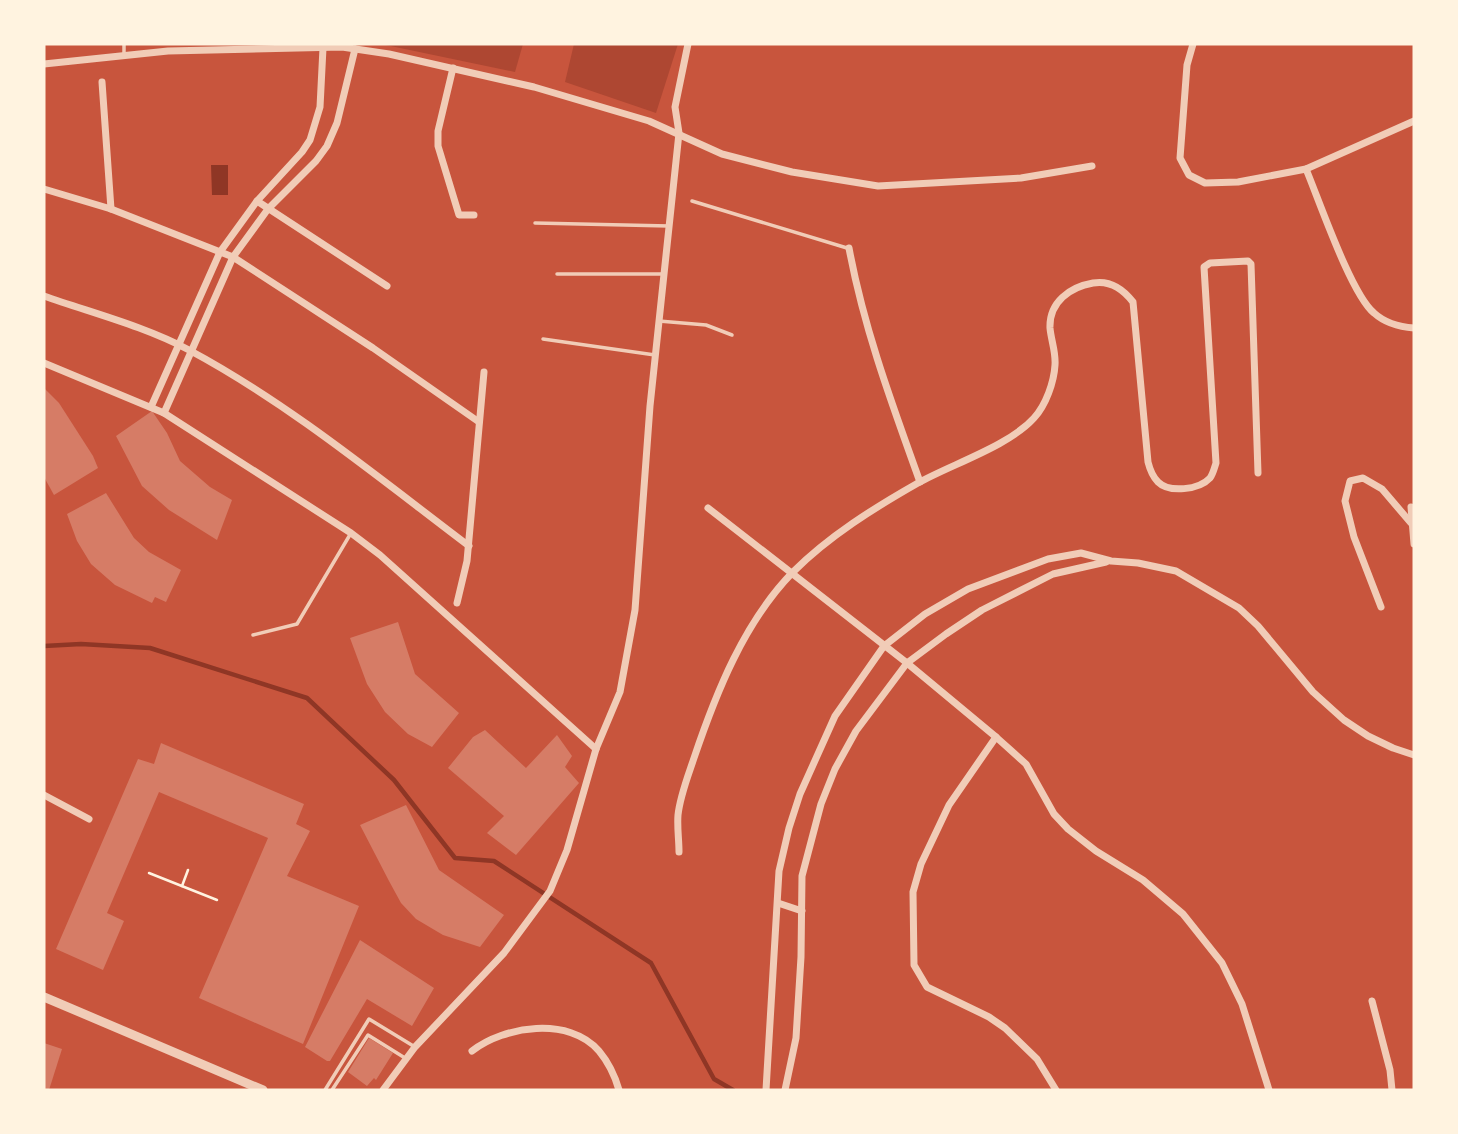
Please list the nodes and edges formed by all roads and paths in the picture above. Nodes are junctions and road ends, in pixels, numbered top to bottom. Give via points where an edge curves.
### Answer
1 (124, 44) edge
2 (688, 44) edge
3 (1193, 44) edge
4 (342, 45) edge
5 (323, 48) junction
6 (355, 49) junction
7 (124, 56) junction
8 (44, 64) edge
9 (453, 68) junction
10 (102, 82) dead end
11 (1414, 121) edge
12 (679, 133) junction
13 (1092, 166) dead end
14 (1306, 169) junction
15 (44, 189) edge
16 (257, 201) junction
17 (692, 201) dead end
18 (111, 209) junction
19 (268, 209) junction
20 (474, 215) dead end
21 (535, 223) dead end
22 (669, 226) junction
23 (849, 248) joint
24 (220, 252) junction
25 (233, 257) junction
26 (557, 274) dead end
27 (664, 274) junction
28 (387, 286) dead end
29 (44, 296) edge
30 (659, 321) junction
31 (1414, 328) edge
32 (732, 335) dead end
33 (543, 339) dead end
34 (178, 345) junction
35 (191, 351) junction
36 (655, 355) junction
37 (44, 363) edge
38 (484, 373) dead end
39 (151, 407) junction
40 (164, 413) junction
41 (479, 422) junction
42 (1258, 473) dead end
43 (920, 482) junction
44 (1410, 507) dead end
45 (708, 508) dead end
46 (1411, 523) junction
47 (351, 534) junction
48 (1414, 544) edge
49 (469, 546) junction
50 (1111, 561) junction
51 (792, 574) junction
52 (457, 603) dead end
53 (1381, 607) dead end
54 (253, 635) dead end
55 (884, 646) junction
56 (907, 663) junction
57 (996, 737) junction
58 (596, 749) junction
59 (1414, 755) edge
60 (44, 795) edge
61 (89, 819) dead end
62 (679, 852) dead end
63 (188, 870) dead end
64 (149, 873) dead end
65 (182, 886) junction
66 (217, 900) dead end
67 (778, 903) junction
68 (802, 911) junction
69 (44, 998) edge
70 (1372, 1001) dead end
71 (415, 1047) junction
72 (471, 1051) dead end
73 (406, 1059) junction
74 (263, 1090) edge
75 (325, 1090) edge
76 (332, 1090) edge
77 (383, 1090) edge
78 (619, 1090) edge
79 (766, 1090) edge
80 (785, 1090) edge
81 (1056, 1090) edge
82 (1269, 1090) edge
83 (1392, 1090) edge

1 - 7 lane
2 - 12 street via 675,107
3 - 14 street via 1187,65 1180,158 1189,175 1205,183 1238,182
4 - 5 street
4 - 6 street
5 - 7 street
5 - 16 street via 320,107 310,140
6 - 9 street
6 - 19 street via 327,146
7 - 8 street
9 - 12 street via 534,87
9 - 20 street via 438,131 439,146 459,215
10 - 18 street
11 - 14 street
12 - 13 street via 722,154 792,172 878,186 1021,178
12 - 22 street
14 - 31 street via 1364,301 1391,324
15 - 18 street
16 - 19 street
16 - 24 street
17 - 23 lane
18 - 24 street
19 - 25 street
19 - 28 street
21 - 22 lane
22 - 27 street
23 - 43 street via 868,335
24 - 25 street
24 - 34 street
25 - 35 street
25 - 41 street
26 - 27 lane
27 - 30 street
29 - 34 street
30 - 32 lane via 706,325
30 - 36 street
33 - 36 lane
34 - 35 street
34 - 39 street
35 - 40 street
35 - 49 street via 329,440
36 - 58 street via 635,610 620,692
37 - 39 street
38 - 41 street
39 - 40 street
40 - 47 street
41 - 49 street
42 - 43 street via 1251,264 1245,260 1204,267 1216,463 1203,484 1168,487 1151,474 1133,302 1126,292 1101,281 1068,290 1059,300 1051,318 1055,364 1050,390 1036,417 1020,431
43 - 51 street via 862,517
44 - 46 street
45 - 51 street
46 - 48 street
46 - 53 street via 1382,489 1363,478 1350,481 1345,501
47 - 54 lane via 297,624
47 - 58 street
49 - 52 street
50 - 55 street via 1081,553 1016,569 925,614
50 - 56 street via 1053,574 982,610
50 - 59 street via 1176,571 1239,608 1344,720 1368,736
51 - 55 street
51 - 62 street via 766,605 718,693 678,813
55 - 56 street
55 - 67 street via 835,716 800,794 779,872
56 - 57 street
56 - 68 street via 856,730 830,781 802,876
57 - 81 street via 949,804 922,864 913,892 914,965 928,987 1004,1028 1037,1059
57 - 82 street via 1026,764 1054,814 1068,829 1143,880 1210,946 1242,1004
58 - 71 street via 568,850 550,891 504,953
60 - 61 street
63 - 65 path
64 - 65 path
65 - 66 path
67 - 68 street
67 - 79 street
68 - 80 street via 796,1038
69 - 74 street
70 - 83 street
71 - 73 street
71 - 75 lane via 369,1019
72 - 78 street via 513,1031 534,1028 571,1033 598,1050
73 - 76 lane via 368,1035
73 - 77 street

